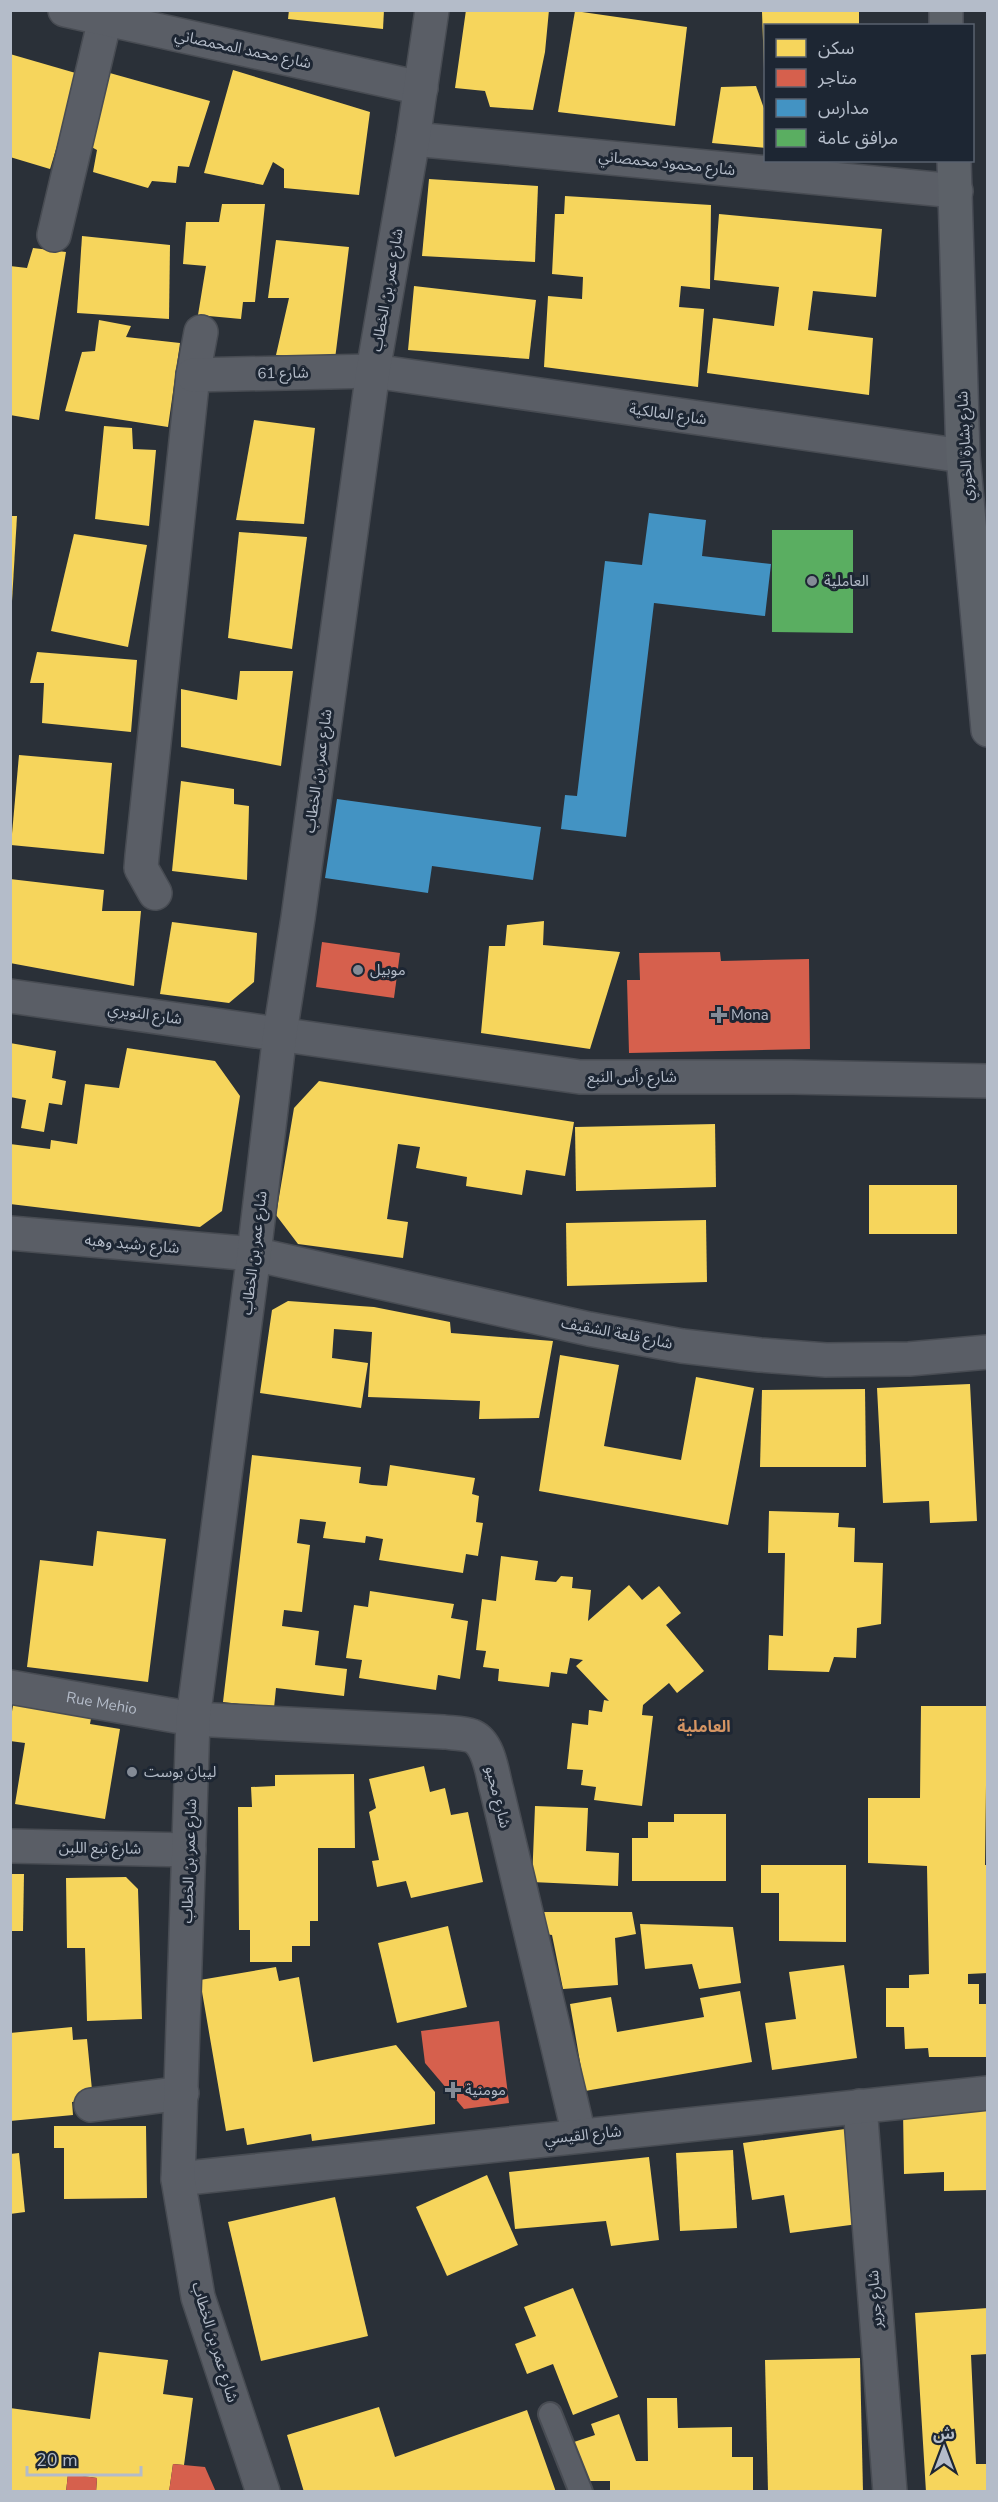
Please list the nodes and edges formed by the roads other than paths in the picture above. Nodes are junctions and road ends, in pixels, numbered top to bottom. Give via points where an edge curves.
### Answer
1 (65, 10) edge
2 (432, 10) edge
3 (105, 19) junction
4 (421, 88) junction
5 (413, 139) junction
6 (955, 176) edge
7 (54, 235) dead end
8 (201, 332) dead end
9 (373, 371) junction
10 (193, 375) junction
11 (963, 456) junction
12 (987, 730) edge
13 (154, 893) dead end
14 (10, 996) edge
15 (280, 1033) junction
16 (987, 1081) edge
17 (10, 1233) edge
18 (254, 1254) junction
19 (987, 1352) edge
20 (10, 1687) edge
21 (193, 1719) junction
22 (10, 1846) edge
23 (189, 1850) junction
24 (182, 2093) junction
25 (987, 2093) edge
26 (91, 2105) dead end
27 (861, 2106) junction
28 (579, 2135) junction
29 (178, 2179) junction
30 (550, 2414) dead end
31 (263, 2492) edge
32 (581, 2492) edge
33 (890, 2492) edge

1 - 3 street, شارع محمد المحمصاني
2 - 4 street, شارع عمر بن الخطاب
3 - 4 street, شارع محمد المحمصاني
3 - 7 street
4 - 5 street, شارع عمر بن الخطاب
5 - 6 street, شارع محمود محمصاني
5 - 9 street, شارع عمر بن الخطاب
6 - 11 main road, شارع بشارة الخوري
8 - 10 street
9 - 10 street, شارع 61
9 - 11 street, شارع المالكية
9 - 15 street, شارع عمر بن الخطاب
10 - 13 street via 141,868
11 - 12 main road, شارع بشارة الخوري
14 - 15 street, شارع النويري
15 - 16 street, شارع رأس النبع via 580,1077
15 - 18 street, شارع عمر بن الخطاب
17 - 18 street, شارع رشيد وهبه
18 - 19 street, شارع قلعة الشقيف via 682,1346 826,1360 909,1359
18 - 21 street, شارع عمر بن الخطاب
20 - 21 street, Rue Mehio
21 - 23 street, شارع عمر بن الخطاب
21 - 28 street, شارع محيو via 444,1732 479,1741 497,1791
22 - 23 street, شارع نبع اللبن
23 - 24 street, شارع عمر بن الخطاب
24 - 26 street
24 - 29 street, شارع عمر بن الخطاب
25 - 27 street, شارع القيسي
27 - 28 street, شارع القيسي
27 - 33 street, شارع جرير
28 - 29 street, شارع القيسي
29 - 31 street, شارع عمر بن الخطاب via 198,2296
30 - 32 lane

